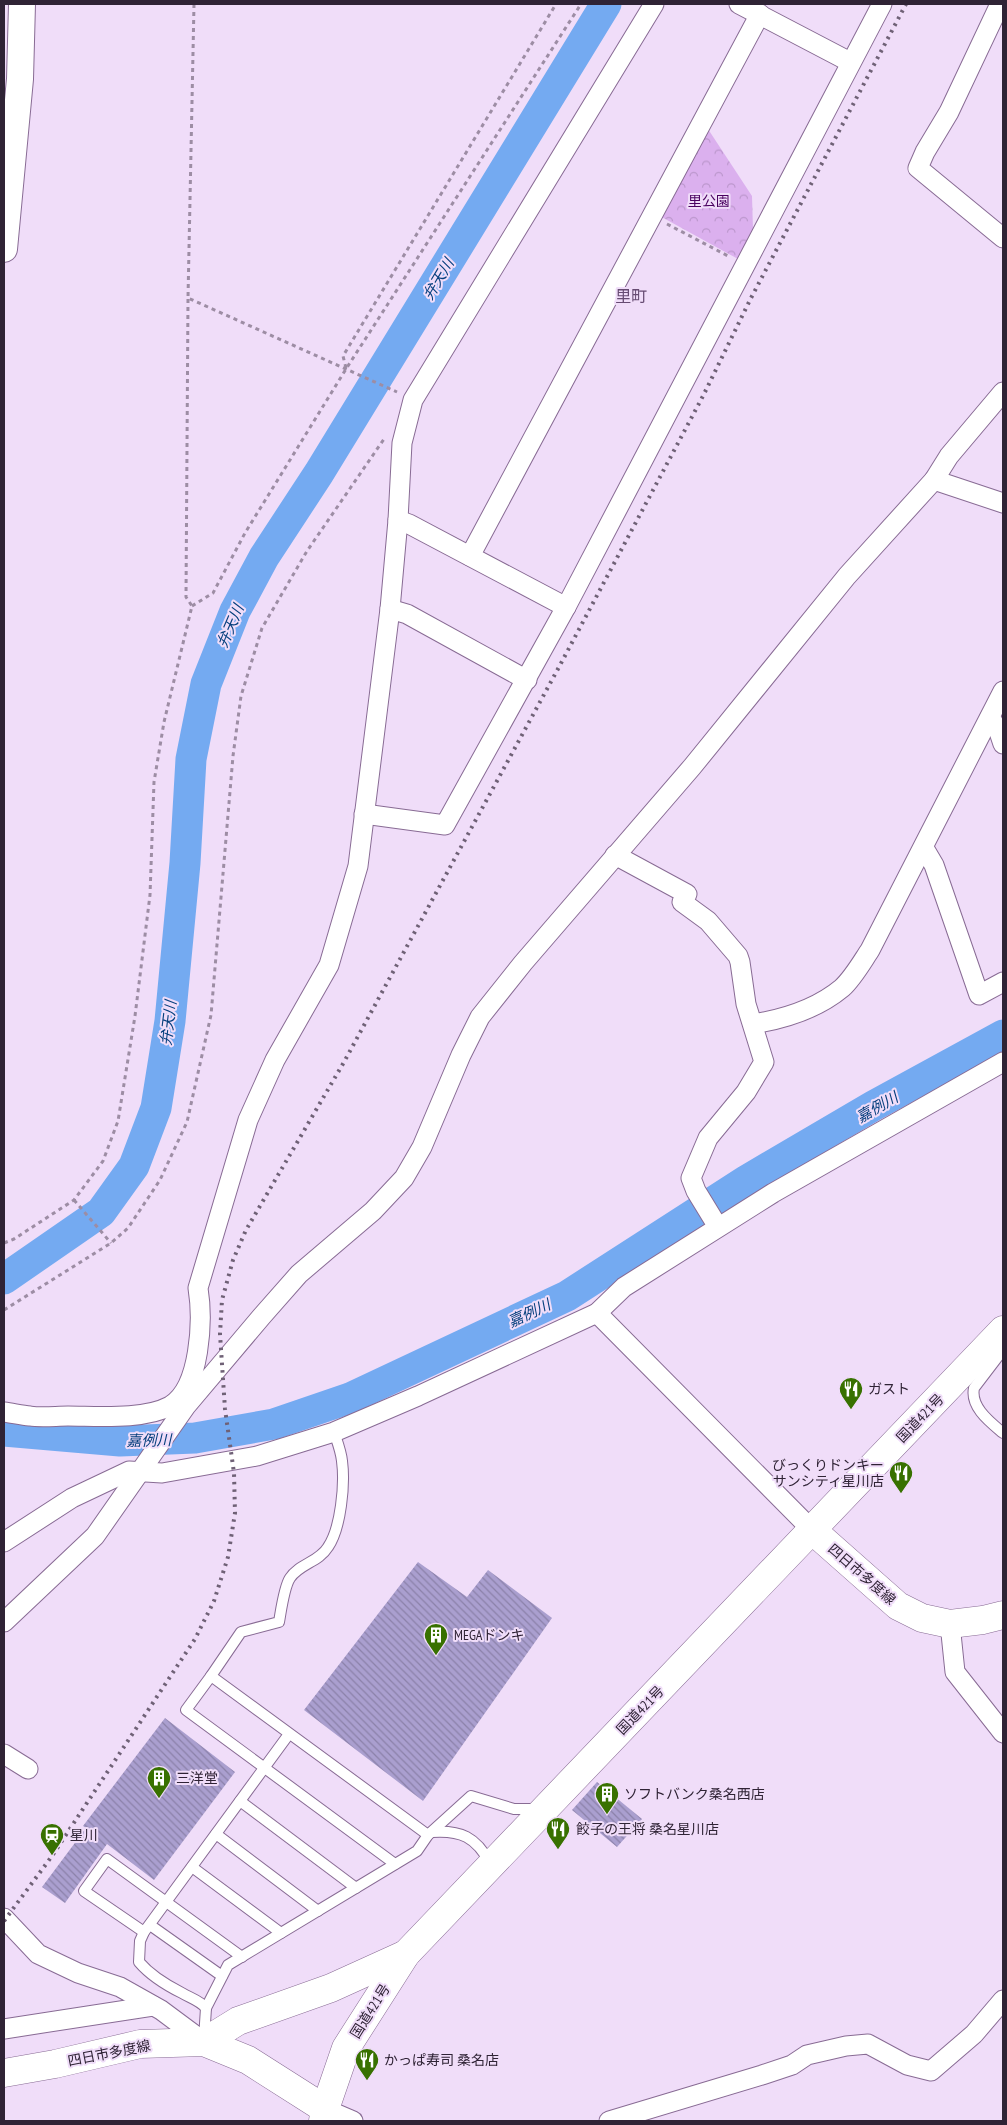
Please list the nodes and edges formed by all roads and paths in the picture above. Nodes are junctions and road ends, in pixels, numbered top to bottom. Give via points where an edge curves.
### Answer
1 (22, 4) edge
2 (194, 4) edge
3 (556, 4) edge
4 (581, 4) edge
5 (654, 4) edge
6 (739, 4) edge
7 (882, 4) edge
8 (1000, 4) edge
9 (760, 14) junction
10 (850, 62) junction
11 (651, 215) junction
12 (1003, 238) edge
13 (4, 249) edge
14 (744, 265) junction
15 (188, 298) junction
16 (346, 369) junction
17 (1003, 392) edge
18 (405, 395) dead end
19 (408, 419) junction
20 (934, 480) junction
21 (1003, 503) edge
22 (398, 520) junction
23 (470, 556) junction
24 (192, 606) junction
25 (566, 607) junction
26 (390, 609) junction
27 (527, 680) junction
28 (1003, 691) edge
29 (990, 717) junction
30 (1003, 744) edge
31 (364, 814) junction
32 (924, 848) junction
33 (615, 855) junction
34 (1003, 982) edge
35 (754, 1024) junction
36 (1003, 1062) edge
37 (74, 1200) junction
38 (716, 1224) junction
39 (4, 1243) edge
40 (111, 1243) junction
41 (4, 1310) edge
42 (598, 1313) junction
43 (1003, 1330) edge
44 (1003, 1350) edge
45 (182, 1402) junction
46 (4, 1412) edge
47 (334, 1432) junction
48 (1003, 1433) edge
49 (143, 1467) junction
50 (812, 1530) junction
51 (4, 1542) edge
52 (1003, 1615) edge
53 (4, 1622) edge
54 (950, 1624) junction
55 (211, 1676) junction
56 (1003, 1732) edge
57 (289, 1734) junction
58 (4, 1754) edge
59 (264, 1768) junction
60 (28, 1769) dead end
61 (240, 1801) junction
62 (546, 1808) junction
63 (430, 1833) junction
64 (216, 1834) junction
65 (395, 1864) junction
66 (492, 1866) junction
67 (192, 1867) junction
68 (356, 1888) junction
69 (167, 1901) junction
70 (318, 1911) junction
71 (4, 1918) edge
72 (147, 1929) junction
73 (281, 1933) junction
74 (406, 1954) junction
75 (242, 1957) junction
76 (222, 1976) junction
77 (1003, 2000) edge
78 (153, 2006) junction
79 (206, 2008) junction
80 (4, 2029) edge
81 (204, 2042) junction
82 (55, 2064) junction
83 (4, 2073) edge
84 (4, 2082) edge
85 (324, 2115) edge
86 (353, 2121) edge
87 (609, 2121) edge

1 - 13 street via 20,79
2 - 15 path
3 - 16 path via 342,356
4 - 16 path
5 - 19 street via 419,389
6 - 9 street
7 - 10 street
8 - 12 street via 949,112 918,168
9 - 10 street
9 - 11 street
10 - 14 street
11 - 14 path
11 - 23 street
14 - 25 street
15 - 16 path
15 - 24 path via 186,597
16 - 18 path
16 - 24 path via 245,533 213,593
17 - 20 street via 949,456
19 - 22 street via 402,442
19 - 40 path via 388,433 307,552 262,628 241,696 211,1015 187,1122 160,1180 128,1228
20 - 21 street
20 - 33 street via 847,576 692,767
22 - 23 street
22 - 26 street
23 - 25 street
24 - 37 path via 164,722 154,782 150,895 118,1121 103,1161
25 - 27 street
26 - 27 street via 407,614
26 - 31 street
27 - 31 street via 445,825
28 - 29 street
29 - 30 street
29 - 32 street
31 - 45 street via 358,866 330,965 275,1060 248,1120 198,1288 199,1348
32 - 34 street via 934,865 979,995
32 - 35 street via 870,950 843,987 816,1005
33 - 35 street via 687,894 682,902 708,921 735,952 740,962 746,1004
33 - 45 street via 480,1017 422,1147 404,1178 373,1211 299,1274
35 - 38 street via 764,1062 746,1092 708,1138 691,1178
36 - 38 street
37 - 39 path
37 - 40 path
38 - 42 street via 624,1287
40 - 41 path
42 - 47 street
42 - 50 street
43 - 50 main road, 国道421号
44 - 48 lane via 974,1388 973,1395 980,1410
45 - 46 street via 155,1411 124,1415 32,1417
45 - 49 street via 171,1426
47 - 49 street via 257,1456 162,1473
47 - 55 lane via 342,1461 341,1495 338,1523 329,1546 289,1578 279,1622 242,1632
49 - 51 street via 72,1498
49 - 53 street via 95,1536
50 - 54 main road, 四日市多度線 via 898,1606 922,1618
50 - 62 main road, 国道421号
52 - 54 main road, 四日市多度線
54 - 56 street via 955,1672
55 - 57 lane
55 - 59 lane via 186,1710
57 - 59 lane
57 - 63 lane
58 - 60 street
59 - 61 lane
59 - 65 lane
61 - 64 lane
61 - 68 lane
62 - 63 lane via 514,1809 471,1796
62 - 66 main road, 国道421号
63 - 65 lane via 417,1851
63 - 66 lane via 446,1831 461,1834 483,1850
64 - 67 lane
64 - 70 lane
65 - 68 lane
66 - 74 main road, 国道421号
67 - 69 lane
67 - 73 lane
68 - 70 lane
69 - 72 lane
69 - 72 lane via 107,1859 84,1891
69 - 75 lane
70 - 73 lane
71 - 78 street via 38,1954 78,1973 120,1987
72 - 76 lane
72 - 79 lane via 140,1941 138,1962 147,1972 201,2002
73 - 75 lane
74 - 81 main road via 332,1988 238,2021
74 - 85 main road, 国道421号 via 346,2048
75 - 76 lane via 228,1965
76 - 79 lane
77 - 87 street via 974,2034 931,2071 907,2065 868,2044 846,2046 807,2055 762,2075
78 - 80 street
78 - 81 street
79 - 81 lane
81 - 82 main road, 四日市多度線 via 140,2044
81 - 85 main road, 四日市多度線 via 248,2060
82 - 83 main road, 四日市多度線
82 - 84 main road, 四日市多度線
85 - 86 street

